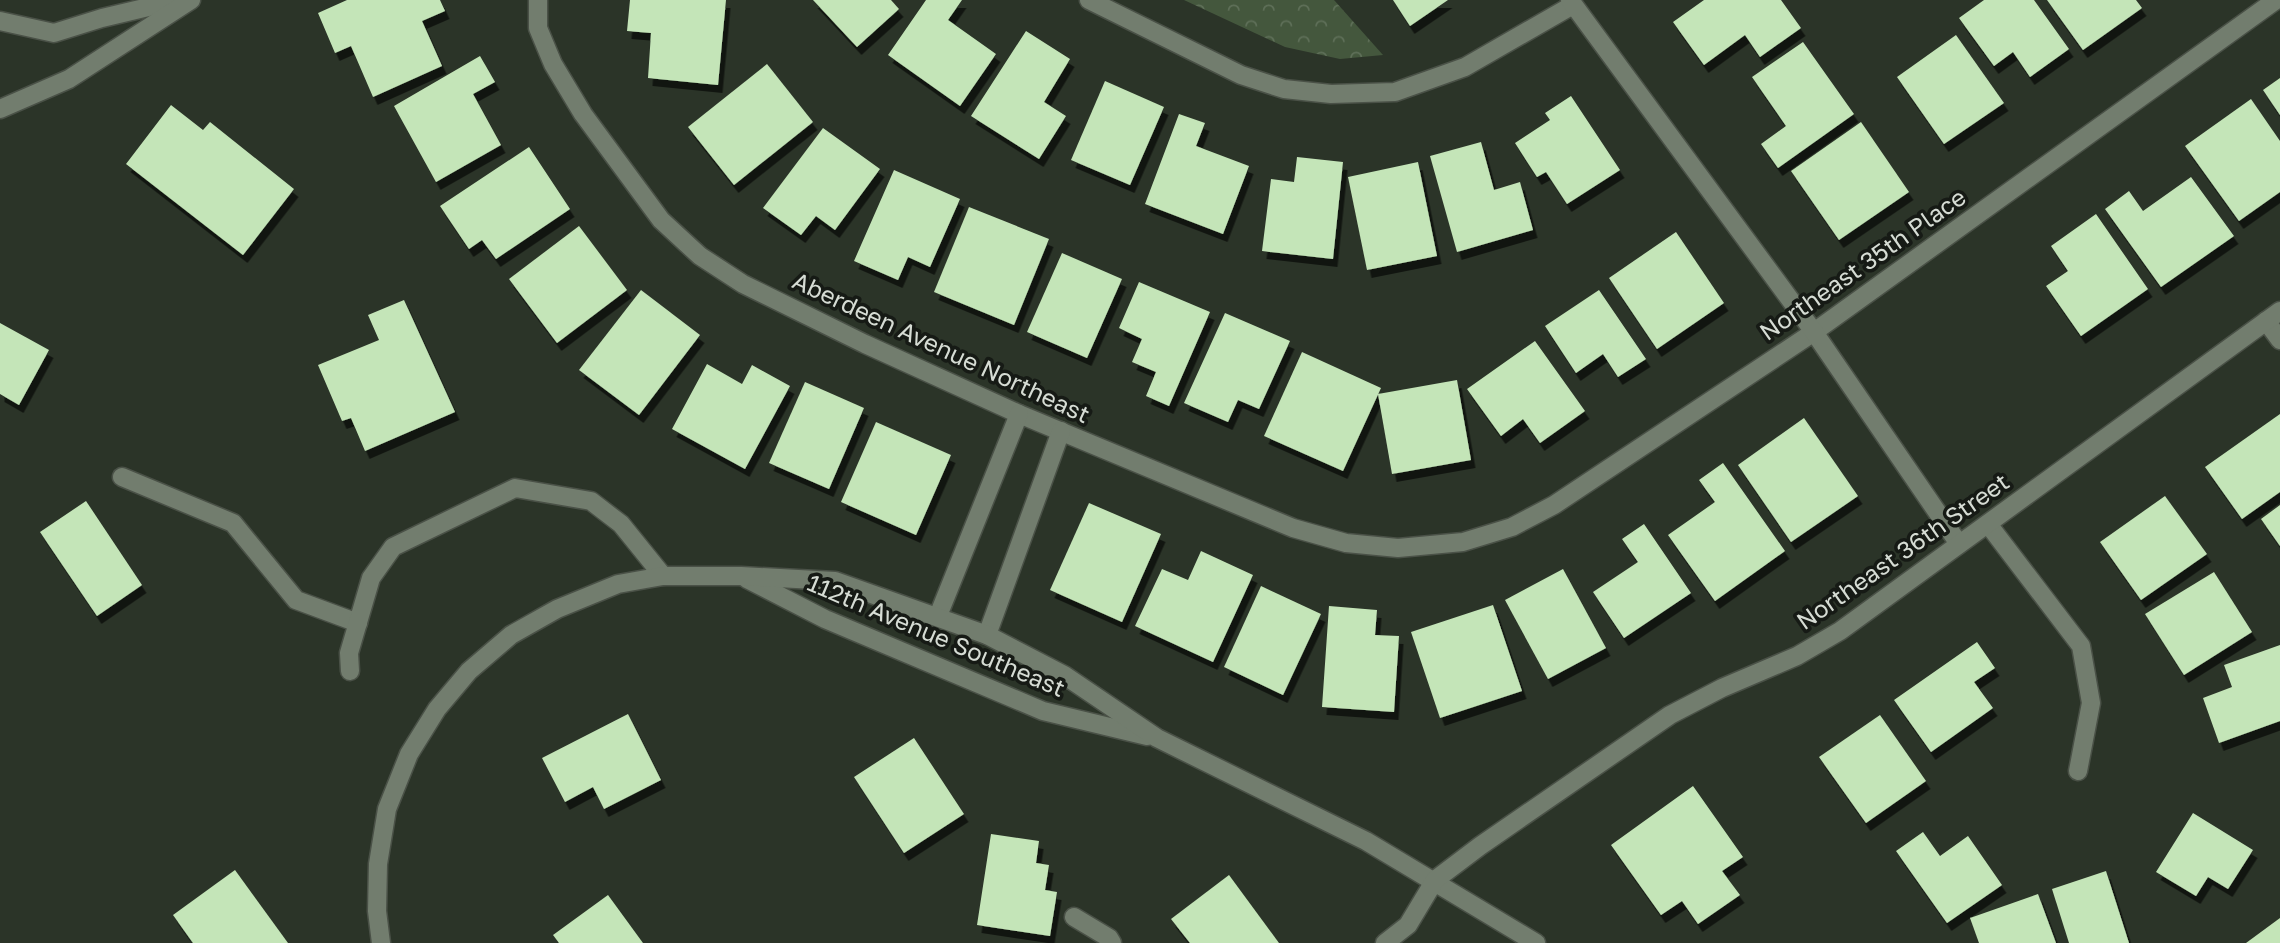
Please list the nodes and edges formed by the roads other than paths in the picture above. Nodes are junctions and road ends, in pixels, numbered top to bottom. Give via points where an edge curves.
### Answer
1 (178, 0) edge
2 (191, 0) edge
3 (538, 0) edge
4 (1089, 0) edge
5 (2276, 0) edge
6 (1571, 3) edge
7 (0, 21) edge
8 (0, 109) edge
9 (2273, 316) edge
10 (1814, 332) junction
11 (2280, 340) edge
12 (1019, 414) junction
13 (1060, 431) junction
14 (122, 477) dead end
15 (1988, 524) junction
16 (1463, 542) joint
17 (1959, 544) junction
18 (663, 576) junction
19 (741, 576) junction
20 (938, 617) junction
21 (358, 623) junction
22 (987, 635) junction
23 (350, 671) dead end
24 (1157, 738) junction
25 (2078, 771) dead end
26 (1434, 880) junction
27 (1074, 916) dead end
28 (381, 943) edge
29 (1112, 943) edge
30 (1385, 943) edge
31 (1536, 943) edge

1 - 7 street via 54,33
2 - 8 street via 69,79
3 - 12 street, Aberdeen Avenue Northeast via 538,28 583,114 661,220 700,256 743,284
4 - 6 street via 1241,75 1284,89 1331,94 1395,92 1465,67
5 - 10 street, Northeast 35th Place
6 - 10 street
9 - 11 street
9 - 15 street, Northeast 36th Street
10 - 16 street, Northeast 35th Place via 1554,505 1512,527
10 - 17 street
12 - 13 street, Aberdeen Avenue Northeast
12 - 20 street
13 - 16 street, Aberdeen Avenue Northeast via 1293,528 1346,543 1398,548
13 - 22 street
14 - 21 street via 233,523 296,600
15 - 17 street, Northeast 36th Street
15 - 25 street via 2081,646 2091,704
17 - 26 street, Northeast 36th Street via 1840,631 1670,715
18 - 19 street, 112th Avenue Southeast
18 - 21 street via 621,524 590,501 515,488 393,547 371,578
18 - 28 street, 112th Avenue Southeast via 618,584 556,609 511,635 469,671 437,709 408,754 387,809 378,864
19 - 20 street, 112th Avenue Southeast via 835,582
19 - 24 street, 112th Avenue Southeast via 825,619 1043,711
20 - 22 street, 112th Avenue Southeast
21 - 23 street via 349,653
22 - 24 street, 112th Avenue Southeast via 1063,675
24 - 26 street, 112th Avenue Southeast via 1366,841
26 - 30 street via 1408,925
26 - 31 street, 112th Avenue Southeast
27 - 29 street

